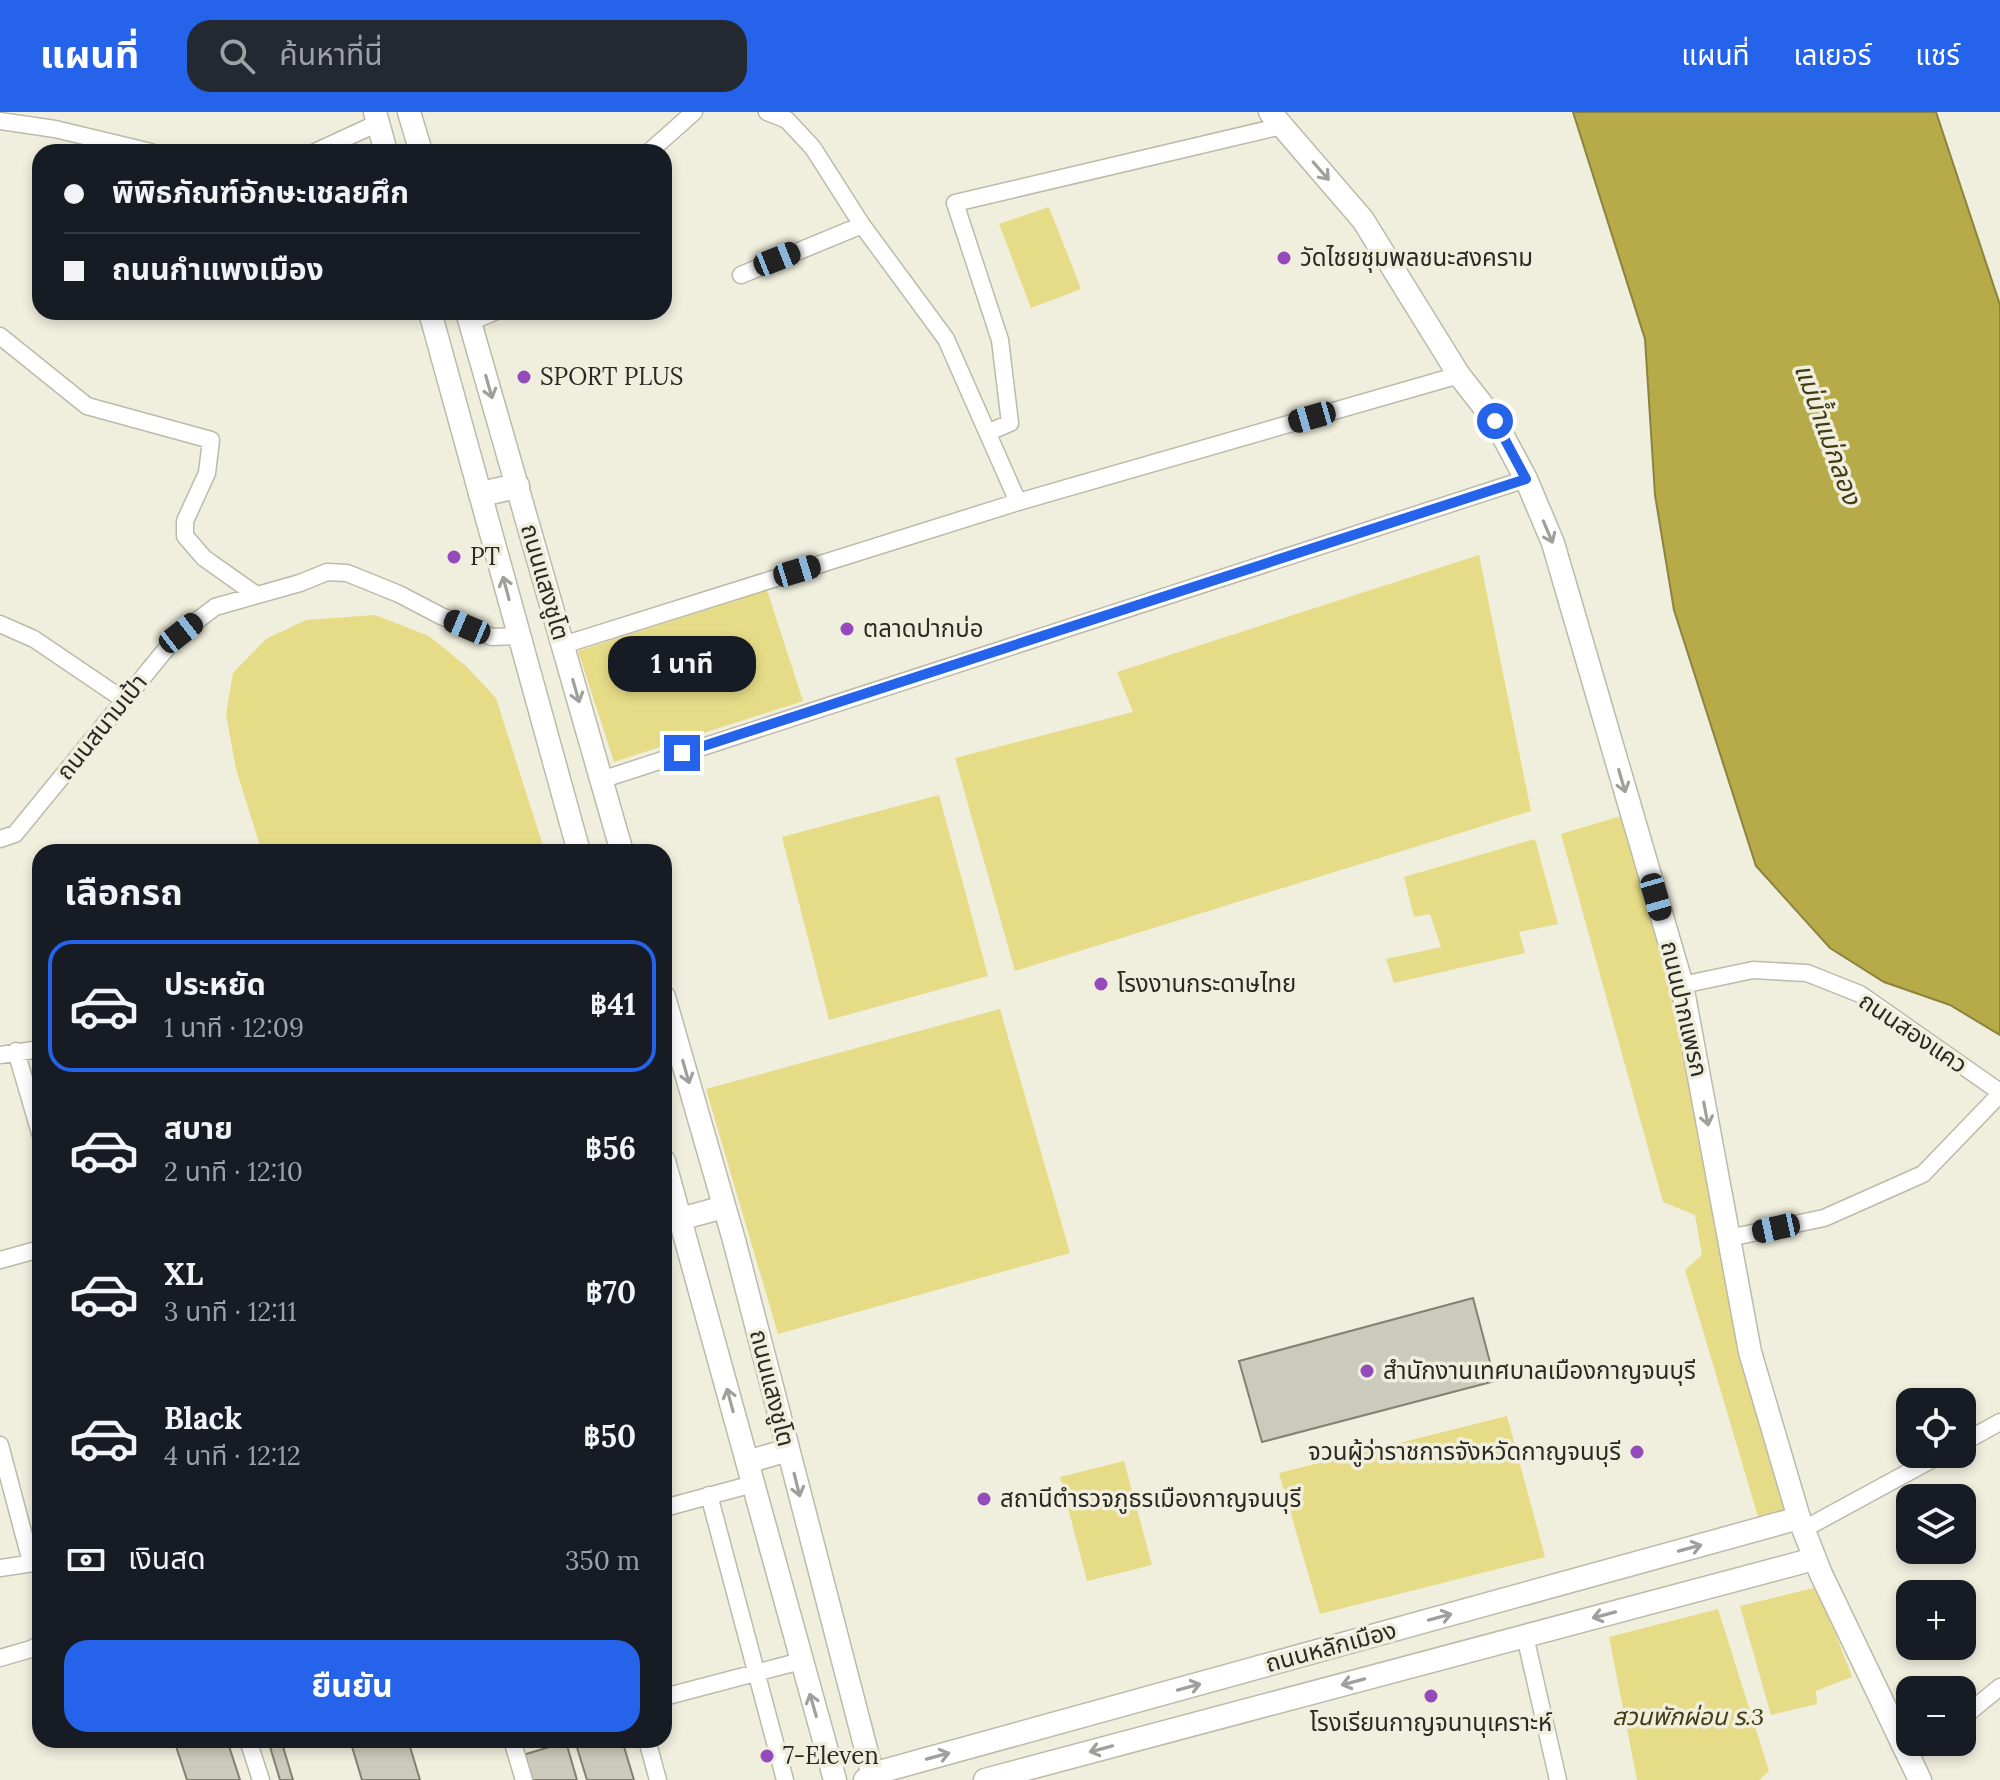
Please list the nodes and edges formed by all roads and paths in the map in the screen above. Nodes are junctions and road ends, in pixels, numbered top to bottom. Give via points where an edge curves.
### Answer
1 (409, 112) edge
2 (694, 112) edge
3 (767, 112) edge
4 (791, 116) edge
5 (377, 117) edge
6 (1276, 119) edge
7 (0, 121) edge
8 (118, 144) edge
9 (329, 144) edge
10 (384, 144) edge
11 (419, 144) edge
12 (658, 144) edge
13 (862, 225) junction
14 (741, 275) dead end
15 (432, 320) edge
16 (469, 320) edge
17 (0, 336) edge
18 (1459, 375) junction
19 (989, 432) junction
20 (1526, 479) junction
21 (517, 486) junction
22 (481, 494) junction
23 (1018, 502) junction
24 (255, 594) junction
25 (0, 624) edge
26 (520, 636) junction
27 (563, 645) junction
28 (124, 700) junction
29 (601, 780) junction
30 (0, 839) edge
31 (577, 844) edge
32 (620, 844) edge
33 (1682, 985) junction
34 (672, 1025) edge
35 (32, 1050) edge
36 (8, 1053) edge
37 (2000, 1093) edge
38 (32, 1113) edge
39 (672, 1190) edge
40 (724, 1207) junction
41 (680, 1219) junction
42 (1729, 1238) junction
43 (32, 1251) edge
44 (0, 1260) edge
45 (2000, 1422) edge
46 (1976, 1435) edge
47 (0, 1445) edge
48 (788, 1450) junction
49 (1914, 1468) edge
50 (750, 1473) junction
51 (709, 1495) junction
52 (672, 1506) edge
53 (1802, 1524) junction
54 (32, 1549) edge
55 (1814, 1559) junction
56 (32, 1563) edge
57 (0, 1568) edge
58 (1525, 1636) junction
59 (32, 1648) edge
60 (0, 1658) edge
61 (801, 1661) junction
62 (756, 1673) junction
63 (2000, 1687) edge
64 (672, 1695) edge
65 (1976, 1707) edge
66 (1896, 1708) edge
67 (251, 1748) edge
68 (514, 1748) edge
69 (649, 1748) edge
70 (1918, 1756) edge
71 (870, 1778) edge
72 (261, 1780) edge
73 (524, 1780) edge
74 (658, 1780) edge
75 (785, 1780) edge
76 (835, 1780) edge
77 (985, 1780) edge
78 (1558, 1780) edge
79 (1920, 1780) edge

1 - 11 street
2 - 12 street
3 - 4 street
4 - 13 street
5 - 9 street
5 - 10 street
6 -> 18 street, ถนนปากแพรก via 1363,220
6 - 19 street via 955,203 1000,340 1010,423
7 - 8 street
13 - 14 street
13 - 19 street via 946,339
15 - 22 street, ถนนแสงชูโต
16 -> 21 street, ถนนแสงชูโต
17 - 24 street via 87,406 211,440 207,473 185,521 185,536 204,558
18 - 20 street, ถนนปากแพรก via 1495,421
18 - 23 street
19 - 23 street
20 - 29 street
20 -> 33 street, ถนนปากแพรก via 1553,543
21 - 22 main road
21 - 27 street, ถนนแสงชูโต
26 -> 22 street, ถนนแสงชูโต
23 - 27 street
24 - 26 street, ถนนสนามเป้า via 327,572 347,573 492,637
24 - 28 street, ถนนสนามเป้า via 215,607 181,633
25 - 28 street via 34,639
26 - 31 street, ถนนแสงชูโต
27 -> 29 street, ถนนแสงชูโต
28 - 30 street, ถนนสนามเป้า via 15,834
29 - 32 street, ถนนแสงชูโต
33 - 37 street, ถนนสองแคว via 1753,970 1807,973 1860,994
33 -> 42 street, ถนนปากแพรก
34 -> 40 street, ถนนแสงชูโต
35 - 36 street
36 - 38 street
37 - 42 street via 1923,1174 1824,1218
39 - 41 street, ถนนแสงชูโต
40 - 41 street
40 - 48 street, ถนนแสงชูโต
50 -> 41 street, ถนนแสงชูโต
42 - 53 street, ถนนปากแพรก via 1750,1352
43 - 44 street
45 - 46 street
47 - 54 street
48 - 50 street
48 -> 71 street, ถนนแสงชูโต
49 - 53 street
50 - 51 street
50 - 61 street, ถนนแสงชูโต
51 - 52 street
51 - 62 street
53 - 55 street, ถนนปากแพรก
71 -> 53 street, ถนนหลักเมือง
55 -> 58 street, ถนนหลักเมือง
55 - 66 street, ถนนปากแพรก
56 - 57 street
58 -> 77 street, ถนนหลักเมือง
58 - 78 street
59 - 60 street
61 - 62 street
76 -> 61 street, ถนนแสงชูโต
62 - 64 street
62 - 75 street
63 - 65 street
67 - 72 street
68 - 73 street
69 - 74 street
70 - 79 street, ถนนปากแพรก

